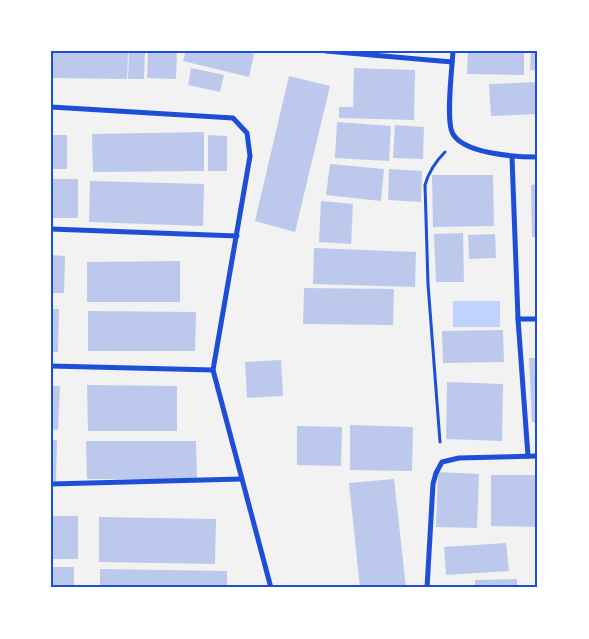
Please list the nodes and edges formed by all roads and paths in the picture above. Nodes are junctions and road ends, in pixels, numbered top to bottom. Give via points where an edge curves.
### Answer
1 (326, 51) edge
2 (453, 51) edge
3 (452, 62) junction
4 (51, 107) edge
5 (456, 140) junction
6 (512, 157) junction
7 (538, 157) edge
8 (51, 229) edge
9 (237, 236) junction
10 (518, 319) junction
11 (538, 319) edge
12 (51, 366) edge
13 (213, 370) junction
14 (528, 456) junction
15 (538, 456) edge
16 (442, 462) junction
17 (241, 480) junction
18 (51, 484) edge
19 (271, 588) edge
20 (427, 588) edge

1 - 3 street
2 - 3 street
3 - 5 street via 449,120
4 - 9 street via 233,118 247,133 250,156
5 - 6 street
5 - 16 path via 436,161 425,185 428,284
6 - 7 street
6 - 10 street
8 - 9 street
9 - 13 street
10 - 11 street
10 - 14 street
12 - 13 street
13 - 17 street
14 - 15 street
14 - 16 street via 459,458
16 - 20 street via 433,484
17 - 18 street
17 - 19 street

